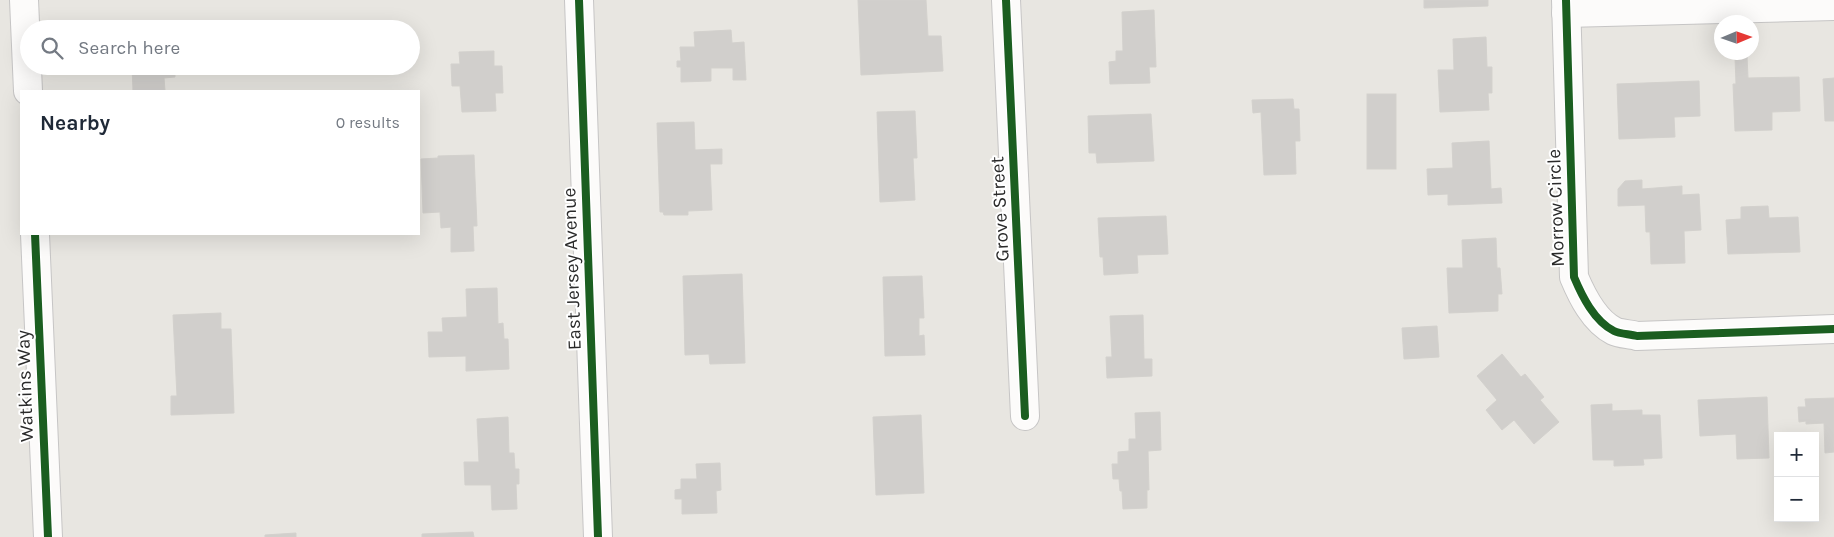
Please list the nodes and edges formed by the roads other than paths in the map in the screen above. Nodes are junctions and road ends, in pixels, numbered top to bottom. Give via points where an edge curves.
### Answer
1 (24, 0) edge
2 (579, 0) edge
3 (1006, 0) edge
4 (1834, 6) edge
5 (1566, 7) edge
6 (25, 20) edge
7 (27, 75) edge
8 (28, 90) edge
9 (34, 235) edge
10 (1834, 329) edge
11 (1025, 416) dead end
12 (48, 537) edge
13 (598, 537) edge

1 - 6 street
2 - 13 street, East Jersey Avenue
3 - 11 street, Grove Street
4 - 5 street, Morrow Circle
5 - 10 street, Morrow Circle via 1574,277 1596,316 1613,331 1637,336
7 - 8 street
9 - 12 street, Watkins Way

